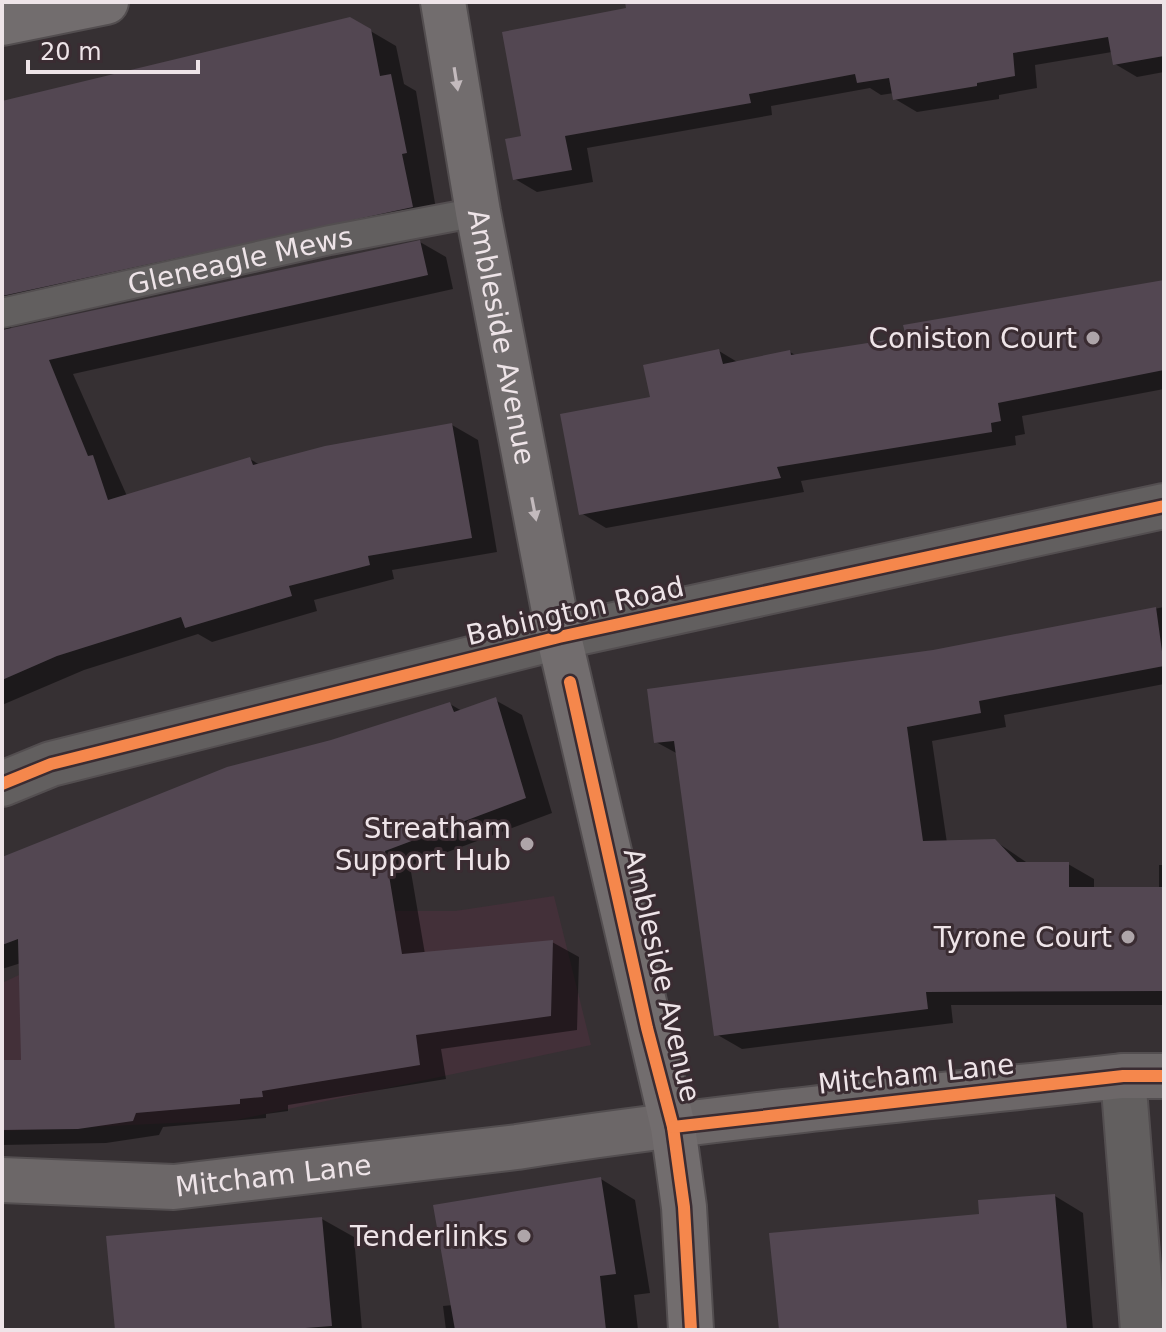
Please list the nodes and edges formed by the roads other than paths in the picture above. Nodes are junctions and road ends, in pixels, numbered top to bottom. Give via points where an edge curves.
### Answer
1 (106, 2) edge
2 (443, 2) edge
3 (2, 23) edge
4 (478, 212) junction
5 (2, 313) edge
6 (1164, 506) edge
7 (559, 637) junction
8 (2, 784) edge
9 (1144, 1076) edge
10 (673, 1127) junction
11 (2, 1180) edge
12 (691, 1330) edge
13 (1143, 1330) edge

1 - 3 highway
2 -> 4 highway, Ambleside Avenue
4 - 5 lane, Gleneagle Mews
4 -> 7 highway, Ambleside Avenue
6 - 7 street, Babington Road
7 - 8 street, Babington Road via 51,764
7 - 10 highway, Ambleside Avenue
9 - 10 main road, Mitcham Lane
9 - 13 street
10 - 11 main road, Mitcham Lane via 174,1187
10 - 12 highway, Ambleside Avenue

